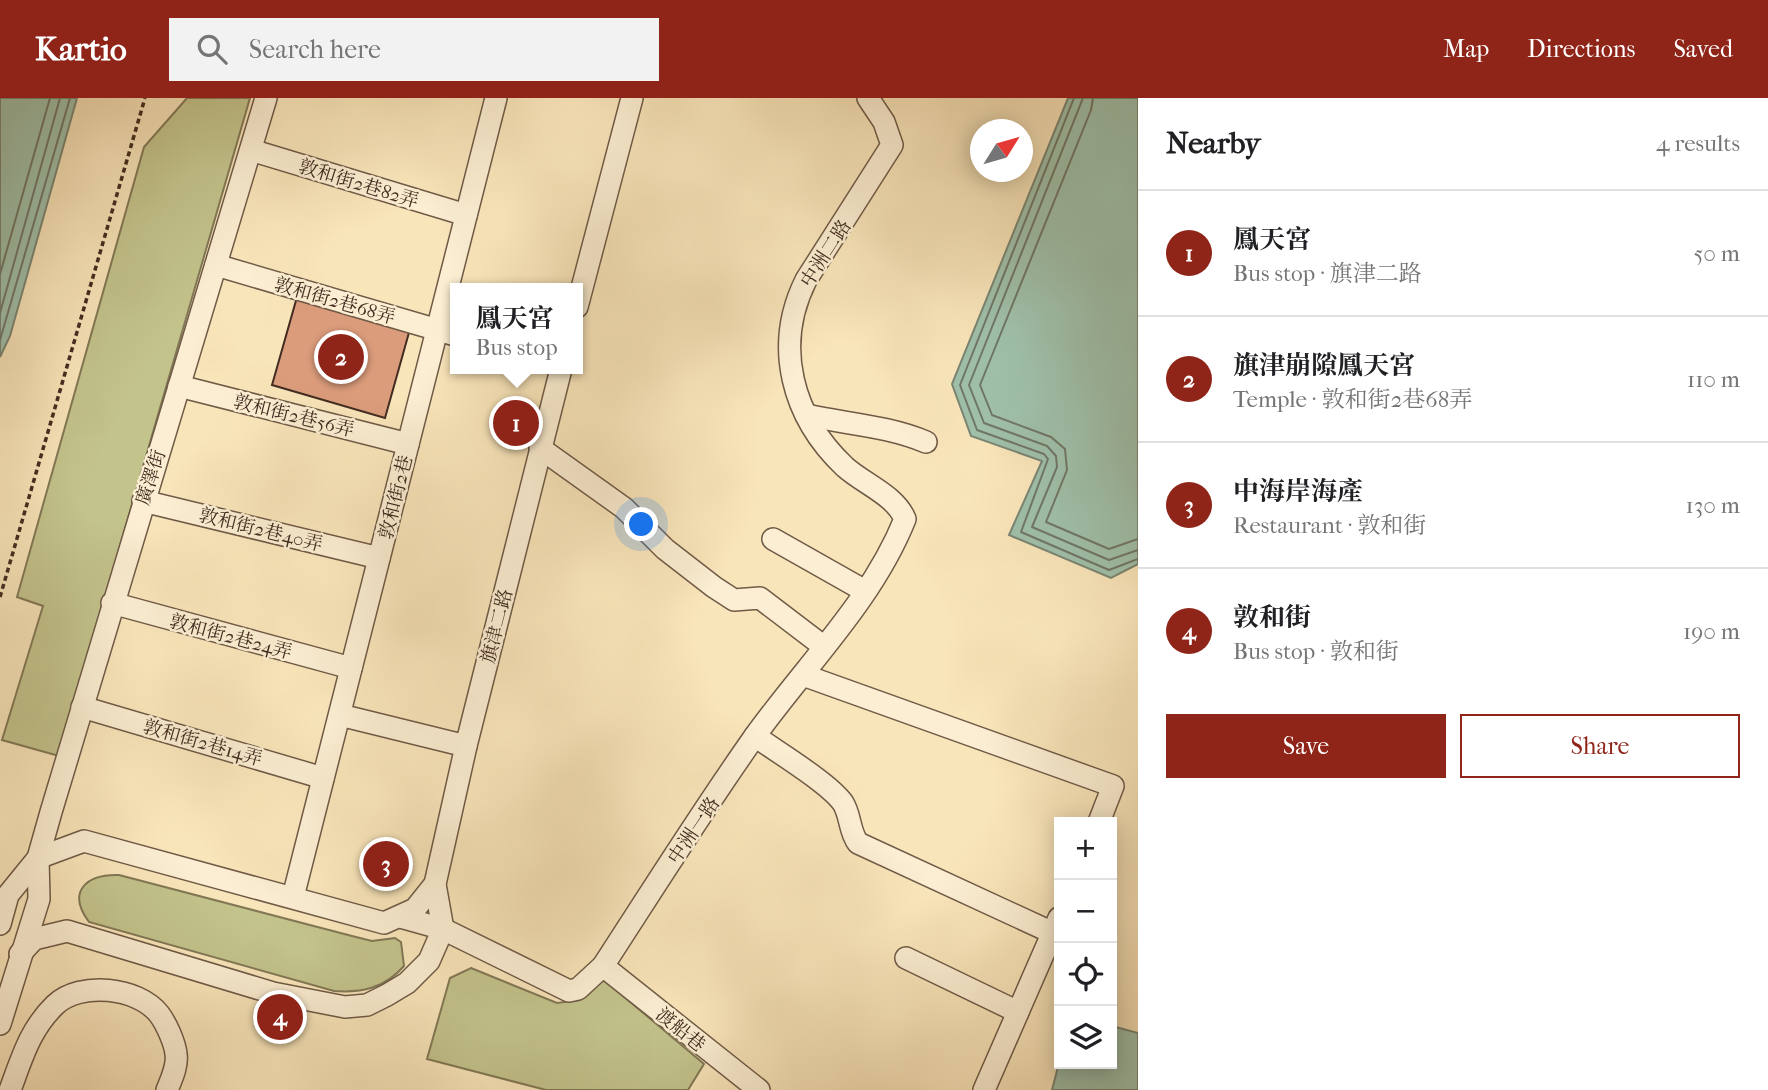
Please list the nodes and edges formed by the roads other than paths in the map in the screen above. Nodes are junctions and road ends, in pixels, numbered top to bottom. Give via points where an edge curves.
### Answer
1 (266, 98) edge
2 (632, 98) edge
3 (868, 98) edge
4 (493, 99) edge
5 (251, 150) junction
6 (467, 215) junction
7 (216, 265) junction
8 (455, 283) edge
9 (583, 284) edge
10 (450, 311) edge
11 (446, 333) edge
12 (560, 374) edge
13 (179, 386) junction
14 (806, 415) junction
15 (926, 442) dead end
16 (408, 444) junction
17 (540, 448) junction
18 (143, 501) junction
19 (900, 507) joint
20 (773, 539) dead end
21 (379, 558) junction
22 (864, 591) junction
23 (112, 603) junction
24 (823, 646) junction
25 (351, 668) junction
26 (803, 674) junction
27 (82, 707) junction
28 (340, 715) junction
29 (755, 736) junction
30 (466, 746) junction
31 (323, 778) junction
32 (1101, 817) edge
33 (38, 858) junction
34 (435, 884) junction
35 (293, 897) junction
36 (400, 917) junction
37 (0, 925) edge
38 (1054, 925) edge
39 (443, 929) junction
40 (1054, 931) edge
41 (10, 951) edge
42 (906, 958) dead end
43 (603, 966) junction
44 (1018, 1012) junction
45 (0, 1024) edge
46 (10, 1090) edge
47 (166, 1090) edge
48 (759, 1090) edge
49 (984, 1090) edge

1 - 5 street, 廣澤街
2 - 9 street
3 - 14 street, 中洲二路 via 892,145 806,280 797,297 787,341
4 - 6 street, 敦和街2巷
5 - 6 street, 敦和街2巷82弄
5 - 7 street, 廣澤街
6 - 8 street, 敦和街2巷
7 - 11 street, 敦和街2巷68弄
7 - 13 street, 廣澤街
10 - 11 street, 敦和街2巷
11 - 16 street, 敦和街2巷
12 - 17 street, 旗津二路
13 - 16 street, 敦和街2巷56弄
13 - 18 street, 廣澤街
14 - 15 street via 897,430
14 - 19 street, 中洲二路 via 844,466
16 - 21 street, 敦和街2巷
17 - 24 street via 624,508 665,549 714,587 734,600 760,598
17 - 30 street, 旗津二路
18 - 21 street, 敦和街2巷40弄
18 - 23 street, 廣澤街
19 - 22 street, 中洲一路 via 905,519 892,551
20 - 22 street
21 - 25 street, 敦和街2巷
22 - 24 street, 中洲一路 via 848,620
23 - 25 street, 敦和街2巷24弄
23 - 27 street, 廣澤街
24 - 26 street, 中洲一路
25 - 28 street, 敦和街2巷
26 - 29 street, 中洲一路
26 - 32 street via 1113,786
27 - 31 street, 敦和街2巷14弄
27 - 33 street, 廣澤街
28 - 30 street
28 - 31 street, 敦和街2巷
29 - 38 street via 838,797 858,843
29 - 43 street, 中洲一路
30 - 34 street, 旗津二路
31 - 35 street, 敦和街2巷
33 - 35 street, 中洲一路 via 85,841
33 - 37 street via 8,895
33 - 41 street via 39,899
34 - 36 street via 415,909
34 - 39 street
35 - 36 street, 中洲一路 via 384,923
36 - 39 street, 中洲一路
39 - 41 street via 429,961 407,983 367,1005 345,1007 273,993 66,931
39 - 43 street, 中洲一路 via 569,991 578,989
40 - 44 street
41 - 45 street
42 - 44 street
43 - 48 street, 渡船巷
44 - 49 street
46 - 47 street via 29,1037 57,1003 94,989 139,998 159,1014 177,1055

